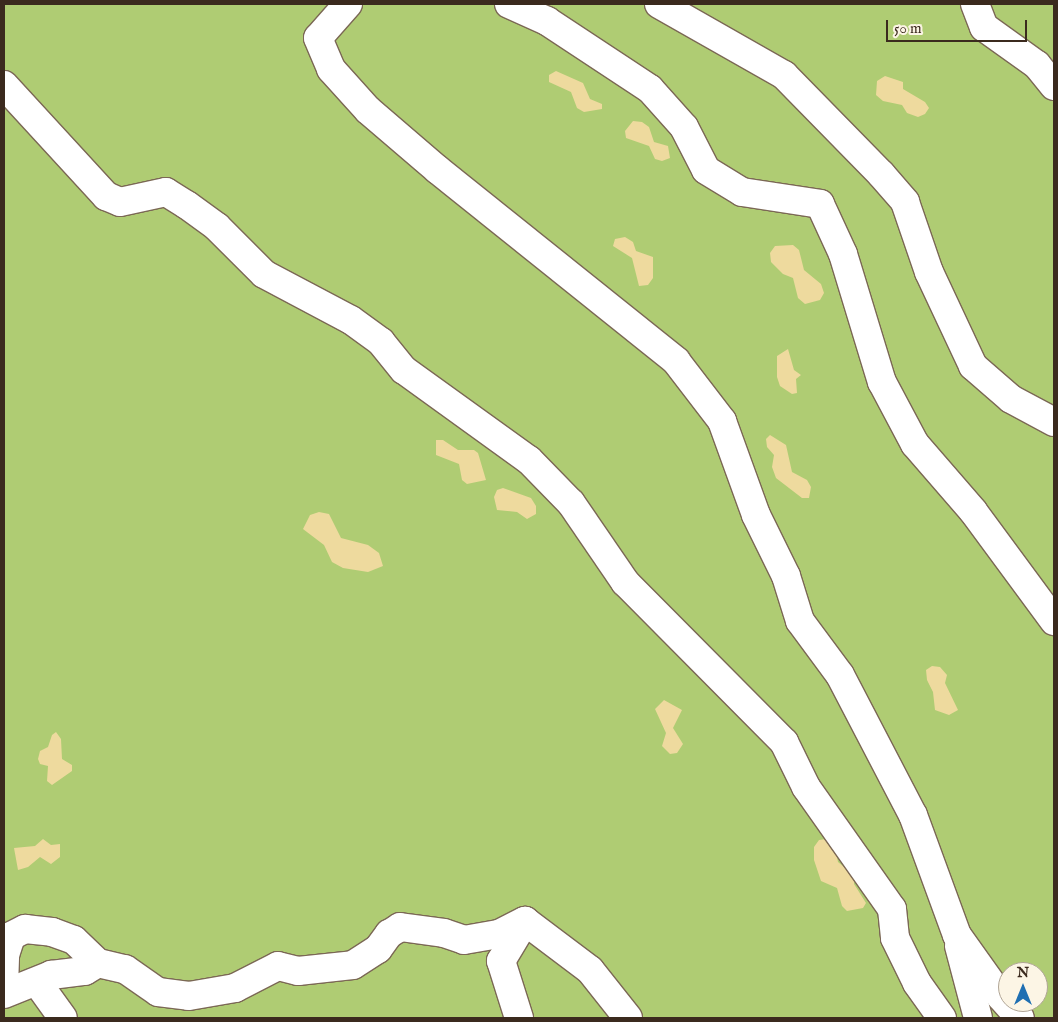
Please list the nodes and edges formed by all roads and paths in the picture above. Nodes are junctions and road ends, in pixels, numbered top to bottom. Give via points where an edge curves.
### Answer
1 (348, 4) edge
2 (509, 4) edge
3 (659, 4) edge
4 (975, 4) edge
5 (4, 85) edge
6 (1054, 86) edge
7 (1054, 422) edge
8 (1054, 621) edge
9 (525, 922) junction
10 (957, 935) junction
11 (98, 963) junction
12 (37, 982) junction
13 (4, 987) edge
14 (4, 994) edge
15 (63, 1018) edge
16 (519, 1018) edge
17 (628, 1018) edge
18 (942, 1018) edge
19 (978, 1018) edge
20 (1020, 1018) edge

1 - 10 lane via 318,38 331,68 368,110 676,360 722,421 756,515 786,576 800,621 840,674 912,815
2 - 8 lane via 547,21 650,89 684,127 706,170 742,192 820,204 843,254 882,382 914,444 972,511
3 - 7 lane via 784,75 882,174 905,202 929,272 972,366 1011,399
4 - 6 lane via 984,27 1037,65
5 - 18 lane via 106,196 120,202 166,192 217,227 264,274 351,320 381,342 404,370 529,460 571,503 625,582 784,742 806,788 892,909 896,938 917,982
9 - 11 lane via 499,934 464,940 444,933 400,926 378,949 353,965 298,971 278,966 235,988 188,996 158,992 126,969
9 - 16 lane via 501,961
9 - 17 lane via 590,970
10 - 19 lane
10 - 20 lane
11 - 12 lane via 85,971 52,975
11 - 13 lane via 74,940 52,932 25,929 10,936 5,955
12 - 14 lane
12 - 15 lane

